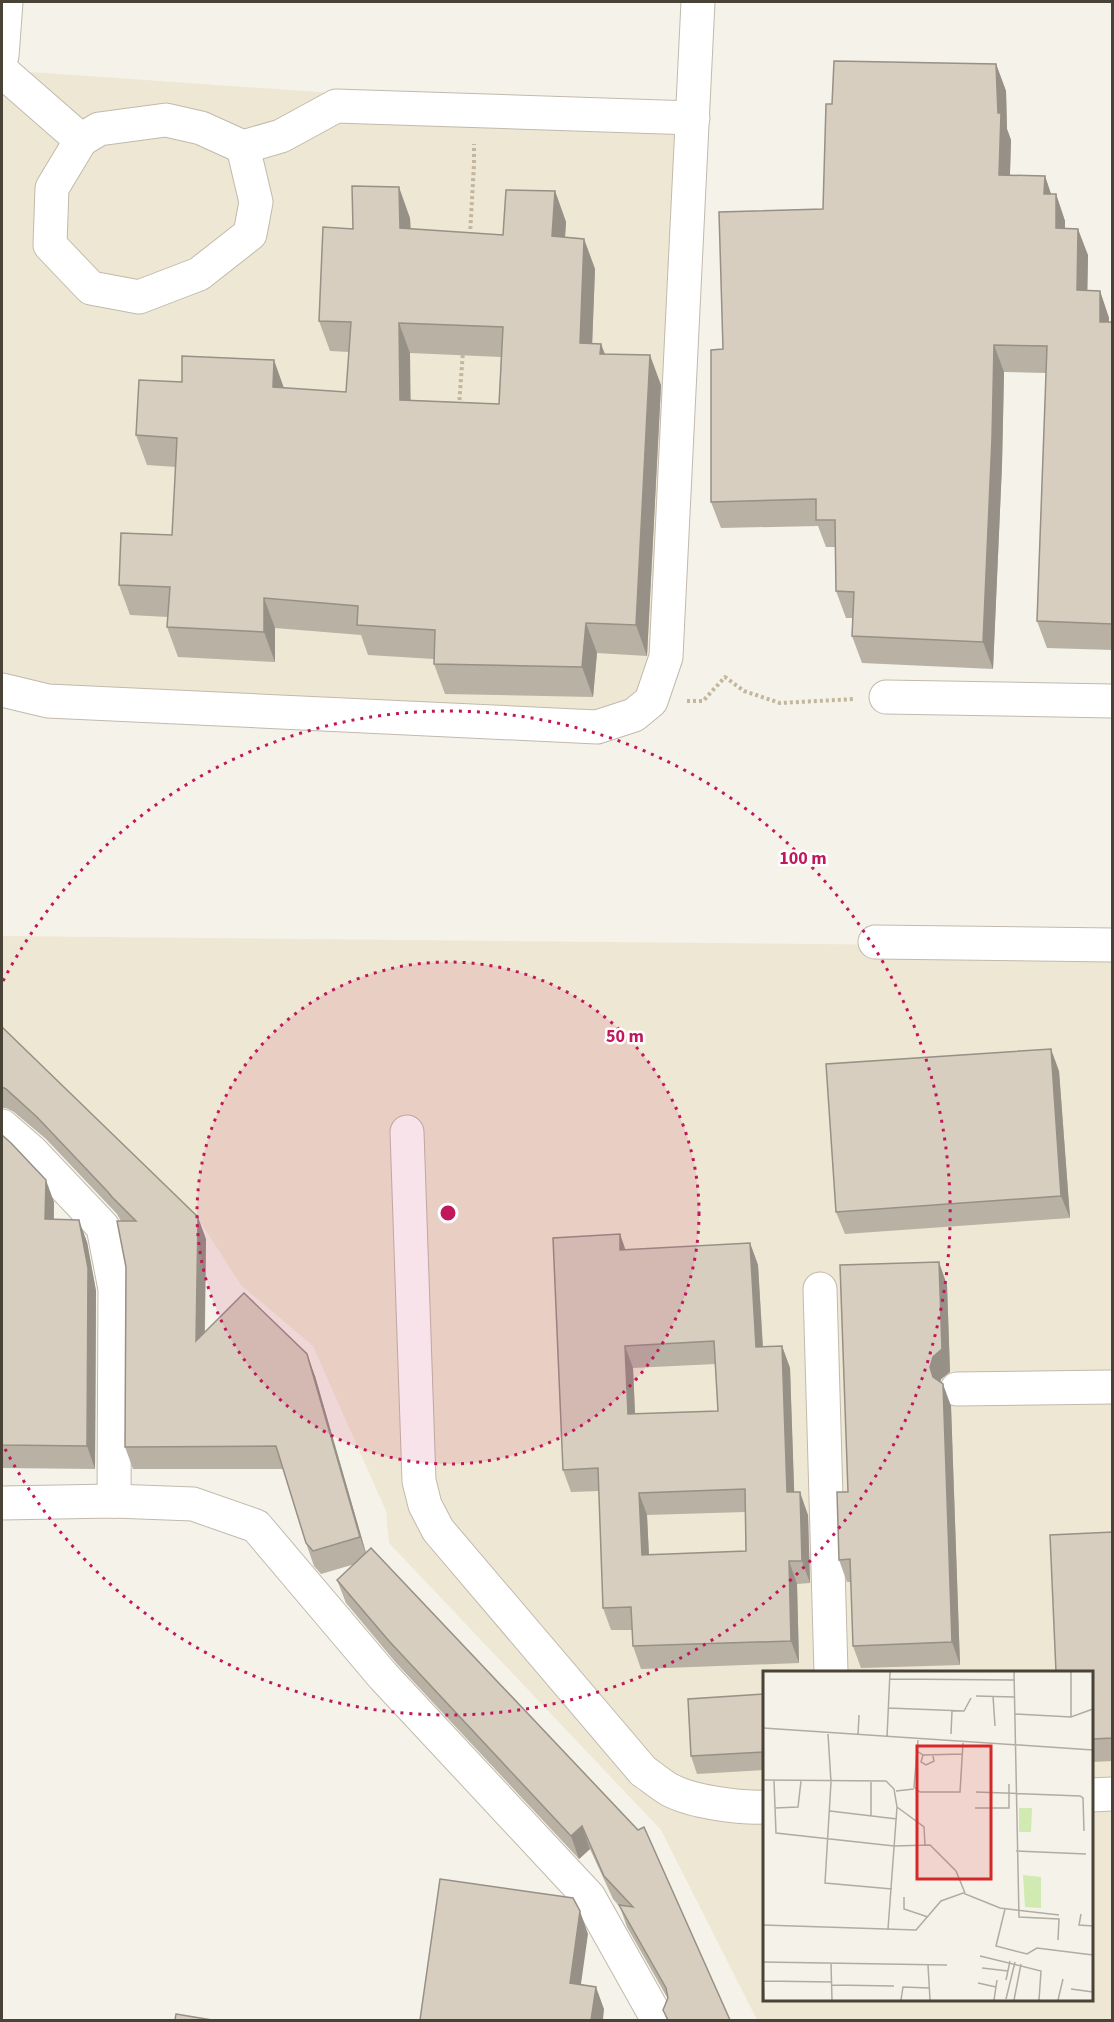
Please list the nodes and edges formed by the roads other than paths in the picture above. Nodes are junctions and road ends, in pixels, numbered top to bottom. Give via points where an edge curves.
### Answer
1 (6, 2) edge
2 (698, 2) edge
3 (2, 56) edge
4 (2, 71) edge
5 (693, 118) junction
6 (81, 140) junction
7 (243, 147) junction
8 (2, 690) edge
9 (885, 697) road end
10 (1113, 701) edge
11 (874, 942) dead end
12 (1113, 945) edge
13 (2, 1126) edge
14 (407, 1132) dead end
15 (820, 1289) dead end
16 (1113, 1387) edge
17 (957, 1389) dead end
18 (114, 1501) junction
19 (2, 1503) edge
20 (831, 1671) edge
21 (1113, 1794) edge
22 (1093, 1795) edge
23 (763, 1807) edge
24 (658, 2020) edge

1 - 3 street
2 - 5 street
4 - 6 street
5 - 7 street via 336,106 281,136
5 - 8 street via 666,657 651,701 634,715 597,727 48,701
6 - 7 street via 99,129 165,120 201,128
6 - 7 street via 52,188 50,245 91,288 139,297 199,274 250,234 256,201
9 - 10 street
11 - 12 street
13 - 18 street via 103,1227 115,1289
14 - 23 street via 419,1481 424,1505 438,1530 643,1771 672,1791 706,1801
15 - 20 street
16 - 17 street
18 - 19 street
18 - 24 street via 193,1504 256,1526 383,1676 589,1897
21 - 22 street

